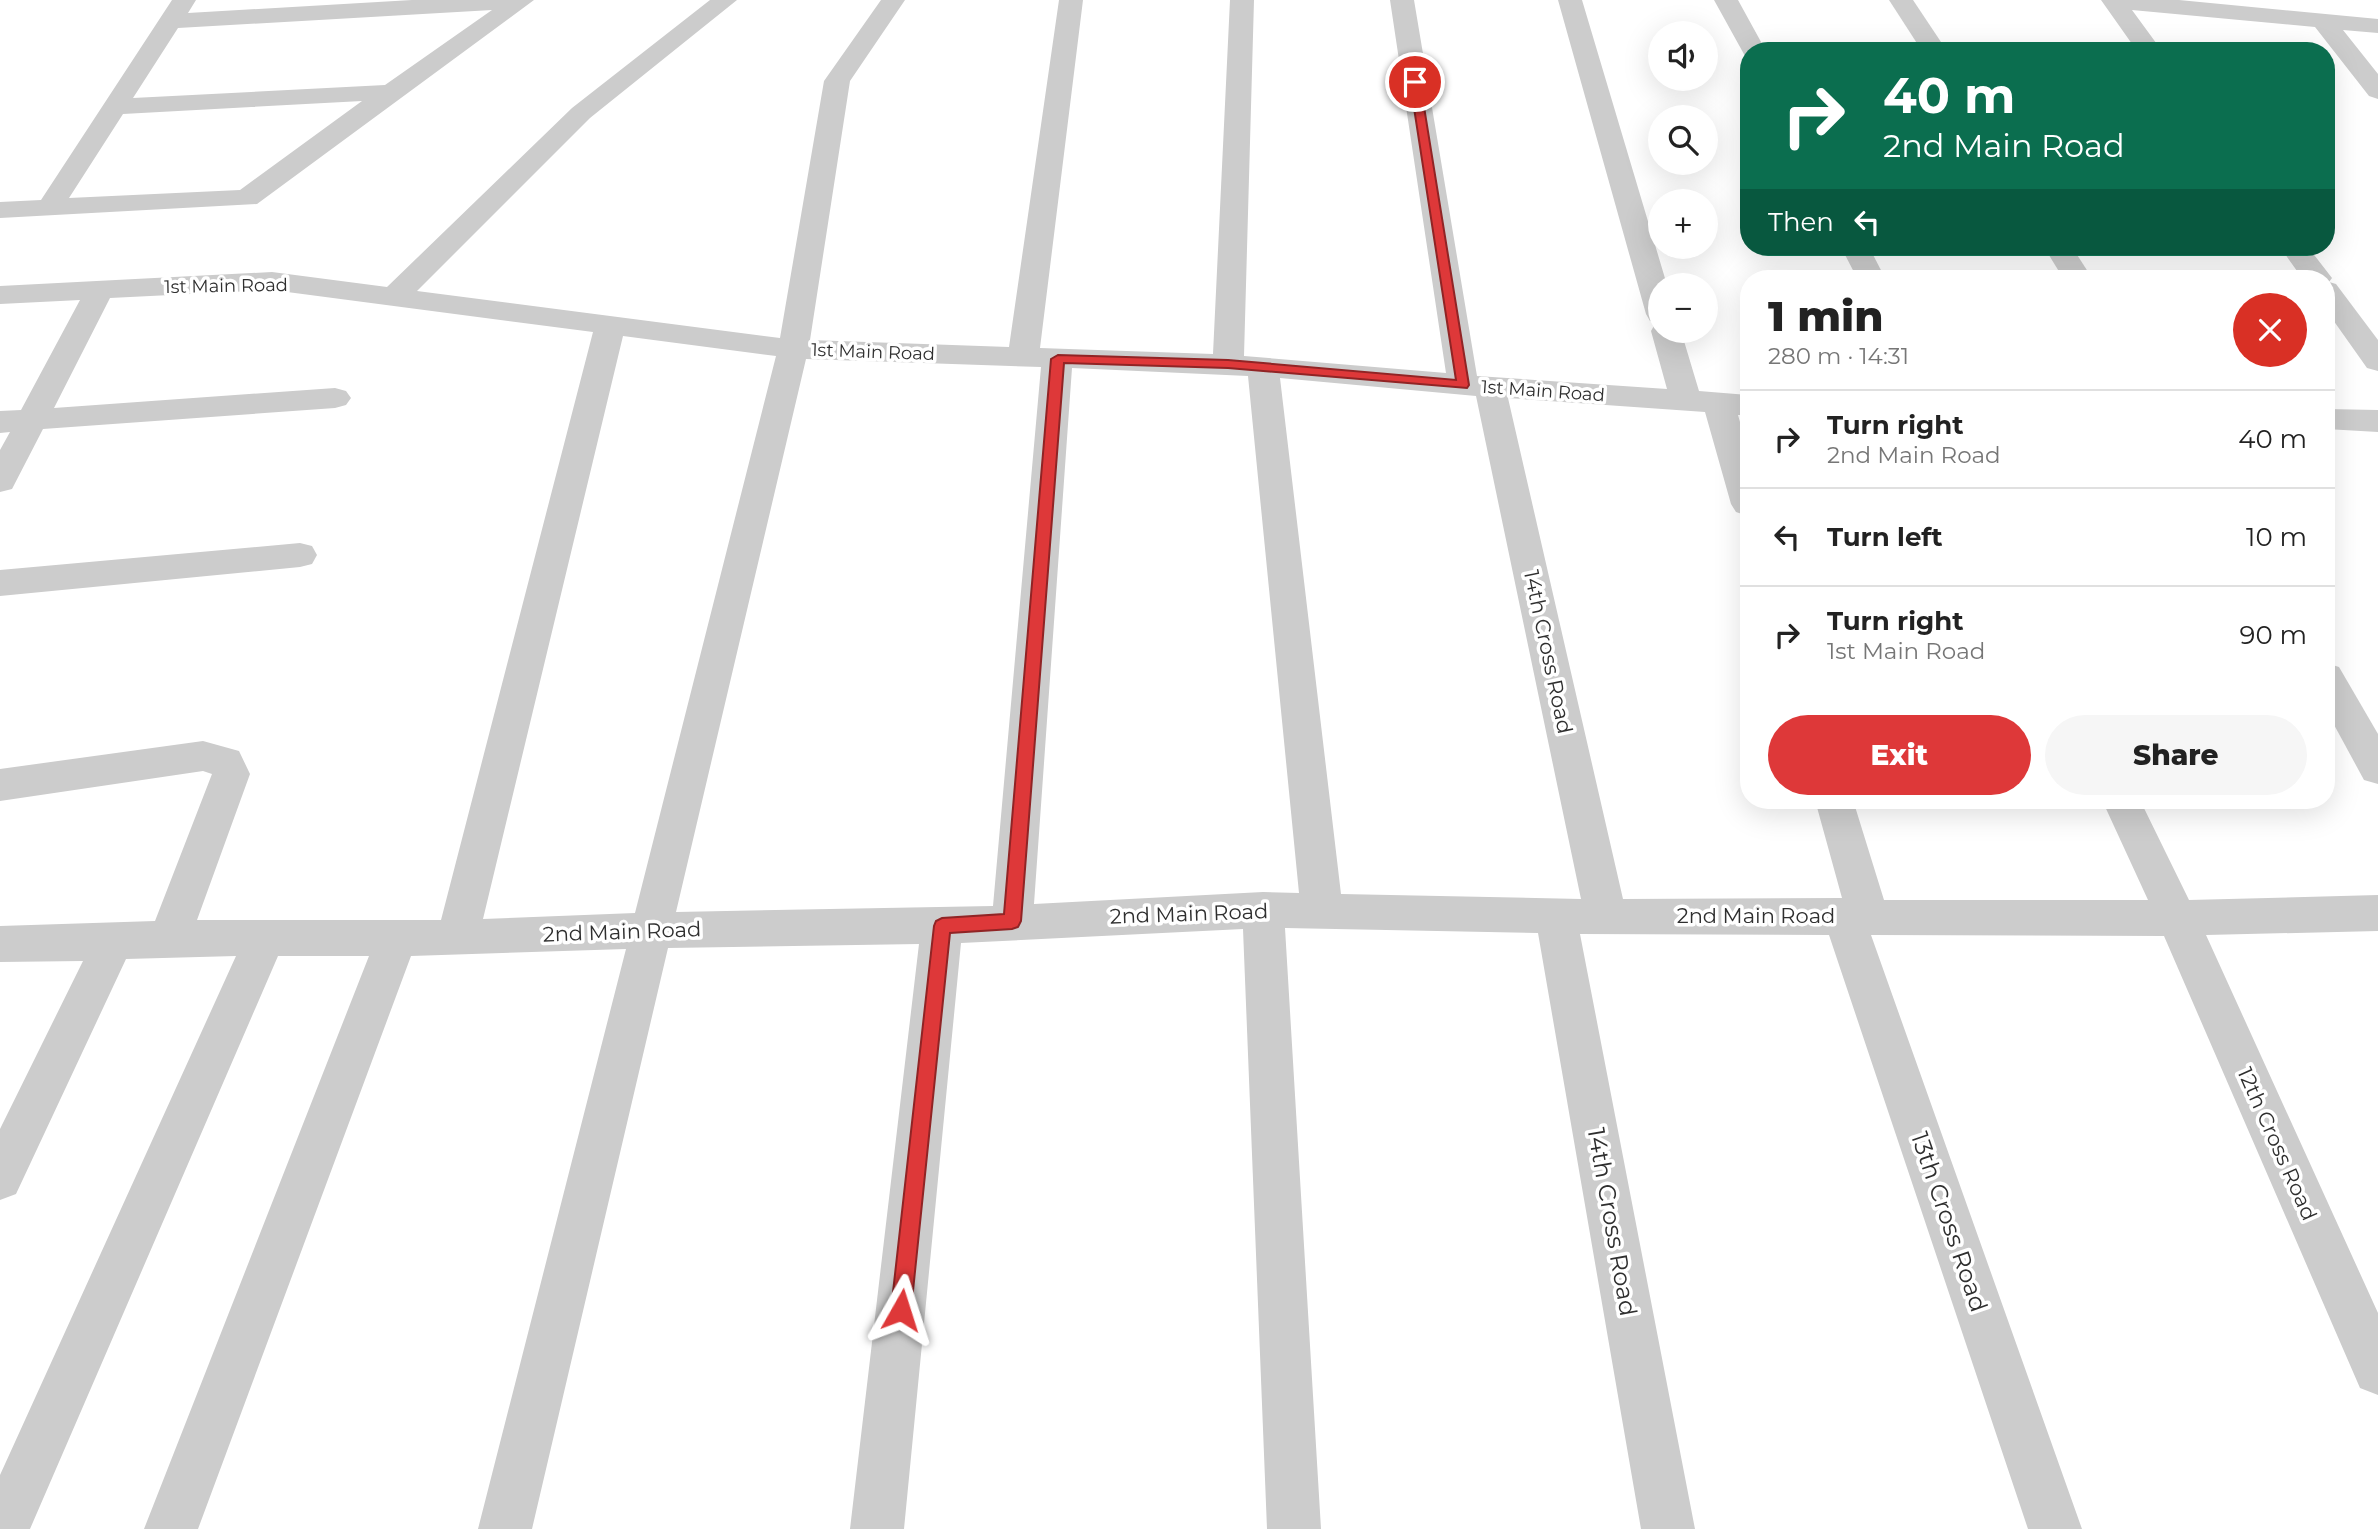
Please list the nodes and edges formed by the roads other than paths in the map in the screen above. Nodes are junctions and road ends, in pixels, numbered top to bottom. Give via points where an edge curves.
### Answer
1 (725, 0) edge
2 (893, 0) edge
3 (1071, 0) edge
4 (1242, 0) edge
5 (1402, 0) edge
6 (1570, 0) edge
7 (1726, 0) edge
8 (1901, 0) edge
9 (521, 1) edge
10 (2114, 1) edge
11 (177, 10) edge
12 (2323, 22) junction
13 (2378, 26) edge
14 (1749, 42) edge
15 (1929, 42) edge
16 (2144, 42) edge
17 (2378, 91) edge
18 (391, 92) junction
19 (114, 107) junction
20 (50, 207) junction
21 (0, 210) edge
22 (1649, 273) edge
23 (100, 290) junction
24 (0, 295) edge
25 (394, 297) junction
26 (2335, 302) edge
27 (610, 326) junction
28 (1669, 343) edge
29 (793, 349) junction
30 (1040, 359) junction
31 (2378, 362) edge
32 (1245, 366) junction
33 (1477, 386) junction
34 (334, 398) dead end
35 (1686, 402) junction
36 (1734, 405) edge
37 (2335, 419) edge
38 (32, 420) junction
39 (2378, 421) edge
40 (0, 422) edge
41 (1740, 448) edge
42 (0, 481) edge
43 (300, 555) dead end
44 (0, 583) edge
45 (2335, 693) edge
46 (2378, 769) edge
47 (0, 785) edge
48 (1836, 809) edge
49 (2125, 809) edge
50 (1263, 910) junction
51 (1322, 912) junction
52 (2378, 913) edge
53 (1556, 915) junction
54 (1856, 916) junction
55 (1606, 917) junction
56 (2177, 918) junction
57 (1012, 921) junction
58 (942, 926) junction
59 (650, 930) junction
60 (397, 937) junction
61 (169, 938) junction
62 (457, 939) junction
63 (264, 940) junction
64 (113, 942) junction
65 (0, 944) edge
66 (0, 1178) edge
67 (2378, 1370) edge
68 (3, 1529) edge
69 (171, 1529) edge
70 (505, 1529) edge
71 (877, 1529) edge
72 (1294, 1529) edge
73 (1668, 1529) edge
74 (2054, 1529) edge

1 - 25 street via 581,113
2 - 29 street via 837,81
3 - 30 street
4 - 32 street
5 - 33 street, 14th Cross Road
6 - 22 street
7 - 14 street
8 - 15 street
9 - 11 street
9 - 18 street
10 - 12 street
10 - 16 street
11 - 19 street
12 - 13 street
12 - 17 street
18 - 19 street
18 - 20 street via 247,198
19 - 20 street
20 - 21 street
23 - 24 street, 1st Main Road
23 - 25 street, 1st Main Road via 272,281
23 - 38 street
25 - 27 street, 1st Main Road
26 - 31 street
27 - 29 street, 1st Main Road
27 - 62 street
28 - 35 street
29 - 30 street, 1st Main Road
29 - 59 street
30 - 32 street, 1st Main Road
30 - 57 street
32 - 33 street, 1st Main Road
32 - 51 street
33 - 35 street, 1st Main Road
33 - 55 street, 14th Cross Road
34 - 38 street
35 - 36 street, 1st Main Road
36 - 41 street
37 - 39 street
38 - 40 street
38 - 42 street
43 - 44 street
45 - 46 street
47 - 61 street via 203,756 225,762 230,774
48 - 54 street, 13th Cross Road
49 - 56 street, 12th Cross Road
50 - 51 street, 2nd Main Road
50 - 57 street, 2nd Main Road
50 - 72 street
51 - 53 street, 2nd Main Road
52 - 56 street, 2nd Main Road
53 - 55 street, 2nd Main Road
53 - 73 street, 14th Cross Road
54 - 55 street, 2nd Main Road
54 - 56 street, 2nd Main Road
54 - 74 street, 13th Cross Road
56 - 67 street, 12th Cross Road
57 - 58 street, 2nd Main Road
58 - 59 street, 2nd Main Road
58 - 71 street
59 - 62 street, 2nd Main Road
59 - 70 street
60 - 62 street, 2nd Main Road
60 - 63 street, 2nd Main Road
60 - 69 street
61 - 63 street, 2nd Main Road
61 - 64 street, 2nd Main Road
63 - 68 street
64 - 65 street, 2nd Main Road
64 - 66 street

